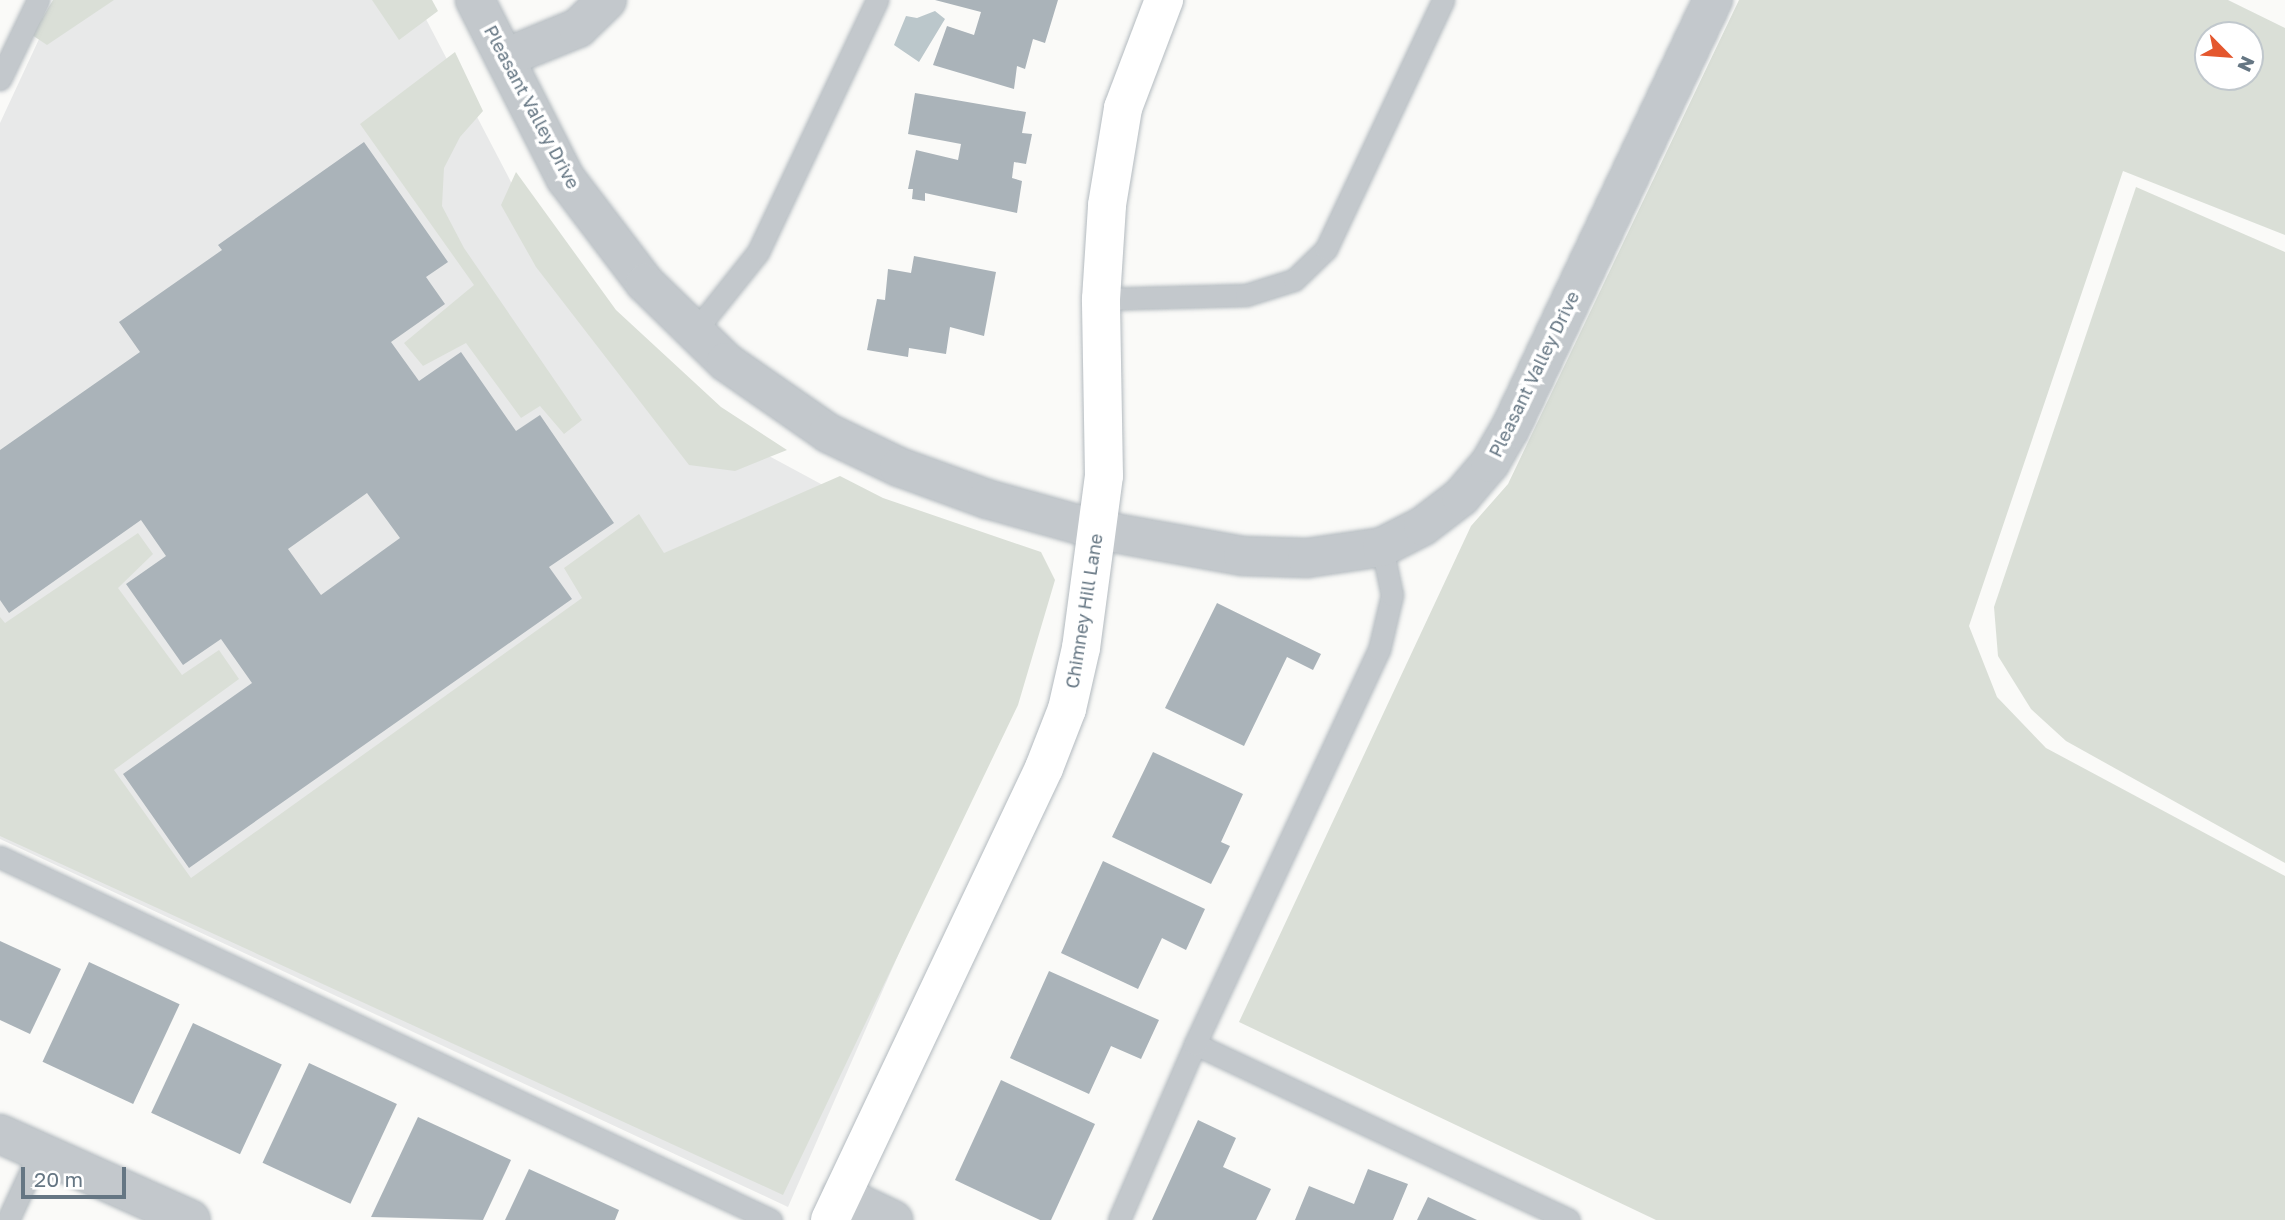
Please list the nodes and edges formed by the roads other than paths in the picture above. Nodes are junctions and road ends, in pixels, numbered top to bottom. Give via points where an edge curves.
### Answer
1 (38, 0) edge
2 (475, 0) edge
3 (607, 0) edge
4 (877, 0) edge
5 (1164, 0) edge
6 (1443, 0) edge
7 (1713, 0) edge
8 (507, 57) junction
9 (0, 79) edge
10 (1101, 299) junction
11 (695, 331) junction
12 (1098, 530) junction
13 (1382, 547) junction
14 (0, 857) edge
15 (1195, 1044) junction
16 (0, 1134) edge
17 (39, 1153) junction
18 (836, 1207) edge
19 (8, 1220) edge
20 (191, 1220) edge
21 (771, 1220) edge
22 (893, 1220) edge
23 (1119, 1220) edge
24 (1569, 1220) edge

1 - 9 lane
2 - 8 street, Pleasant Valley Drive
3 - 8 street via 578,28
4 - 11 lane via 758,252
5 - 10 street, Chimney Hill Lane via 1123,108 1107,205
6 - 10 lane via 1326,249 1294,280 1246,295
7 - 13 street, Pleasant Valley Drive via 1490,463 1461,497 1423,526
8 - 11 street, Pleasant Valley Drive via 566,179 645,283
10 - 12 street, Chimney Hill Lane via 1104,476
11 - 12 street, Pleasant Valley Drive via 726,362 834,437 987,499
12 - 13 street, Pleasant Valley Drive via 1243,556 1307,558
12 - 18 street, Chimney Hill Lane via 1082,648 1063,721
13 - 15 lane via 1392,595 1379,650
14 - 21 lane
15 - 23 lane
15 - 24 lane
16 - 17 street
17 - 19 lane
17 - 20 street
18 - 22 street

